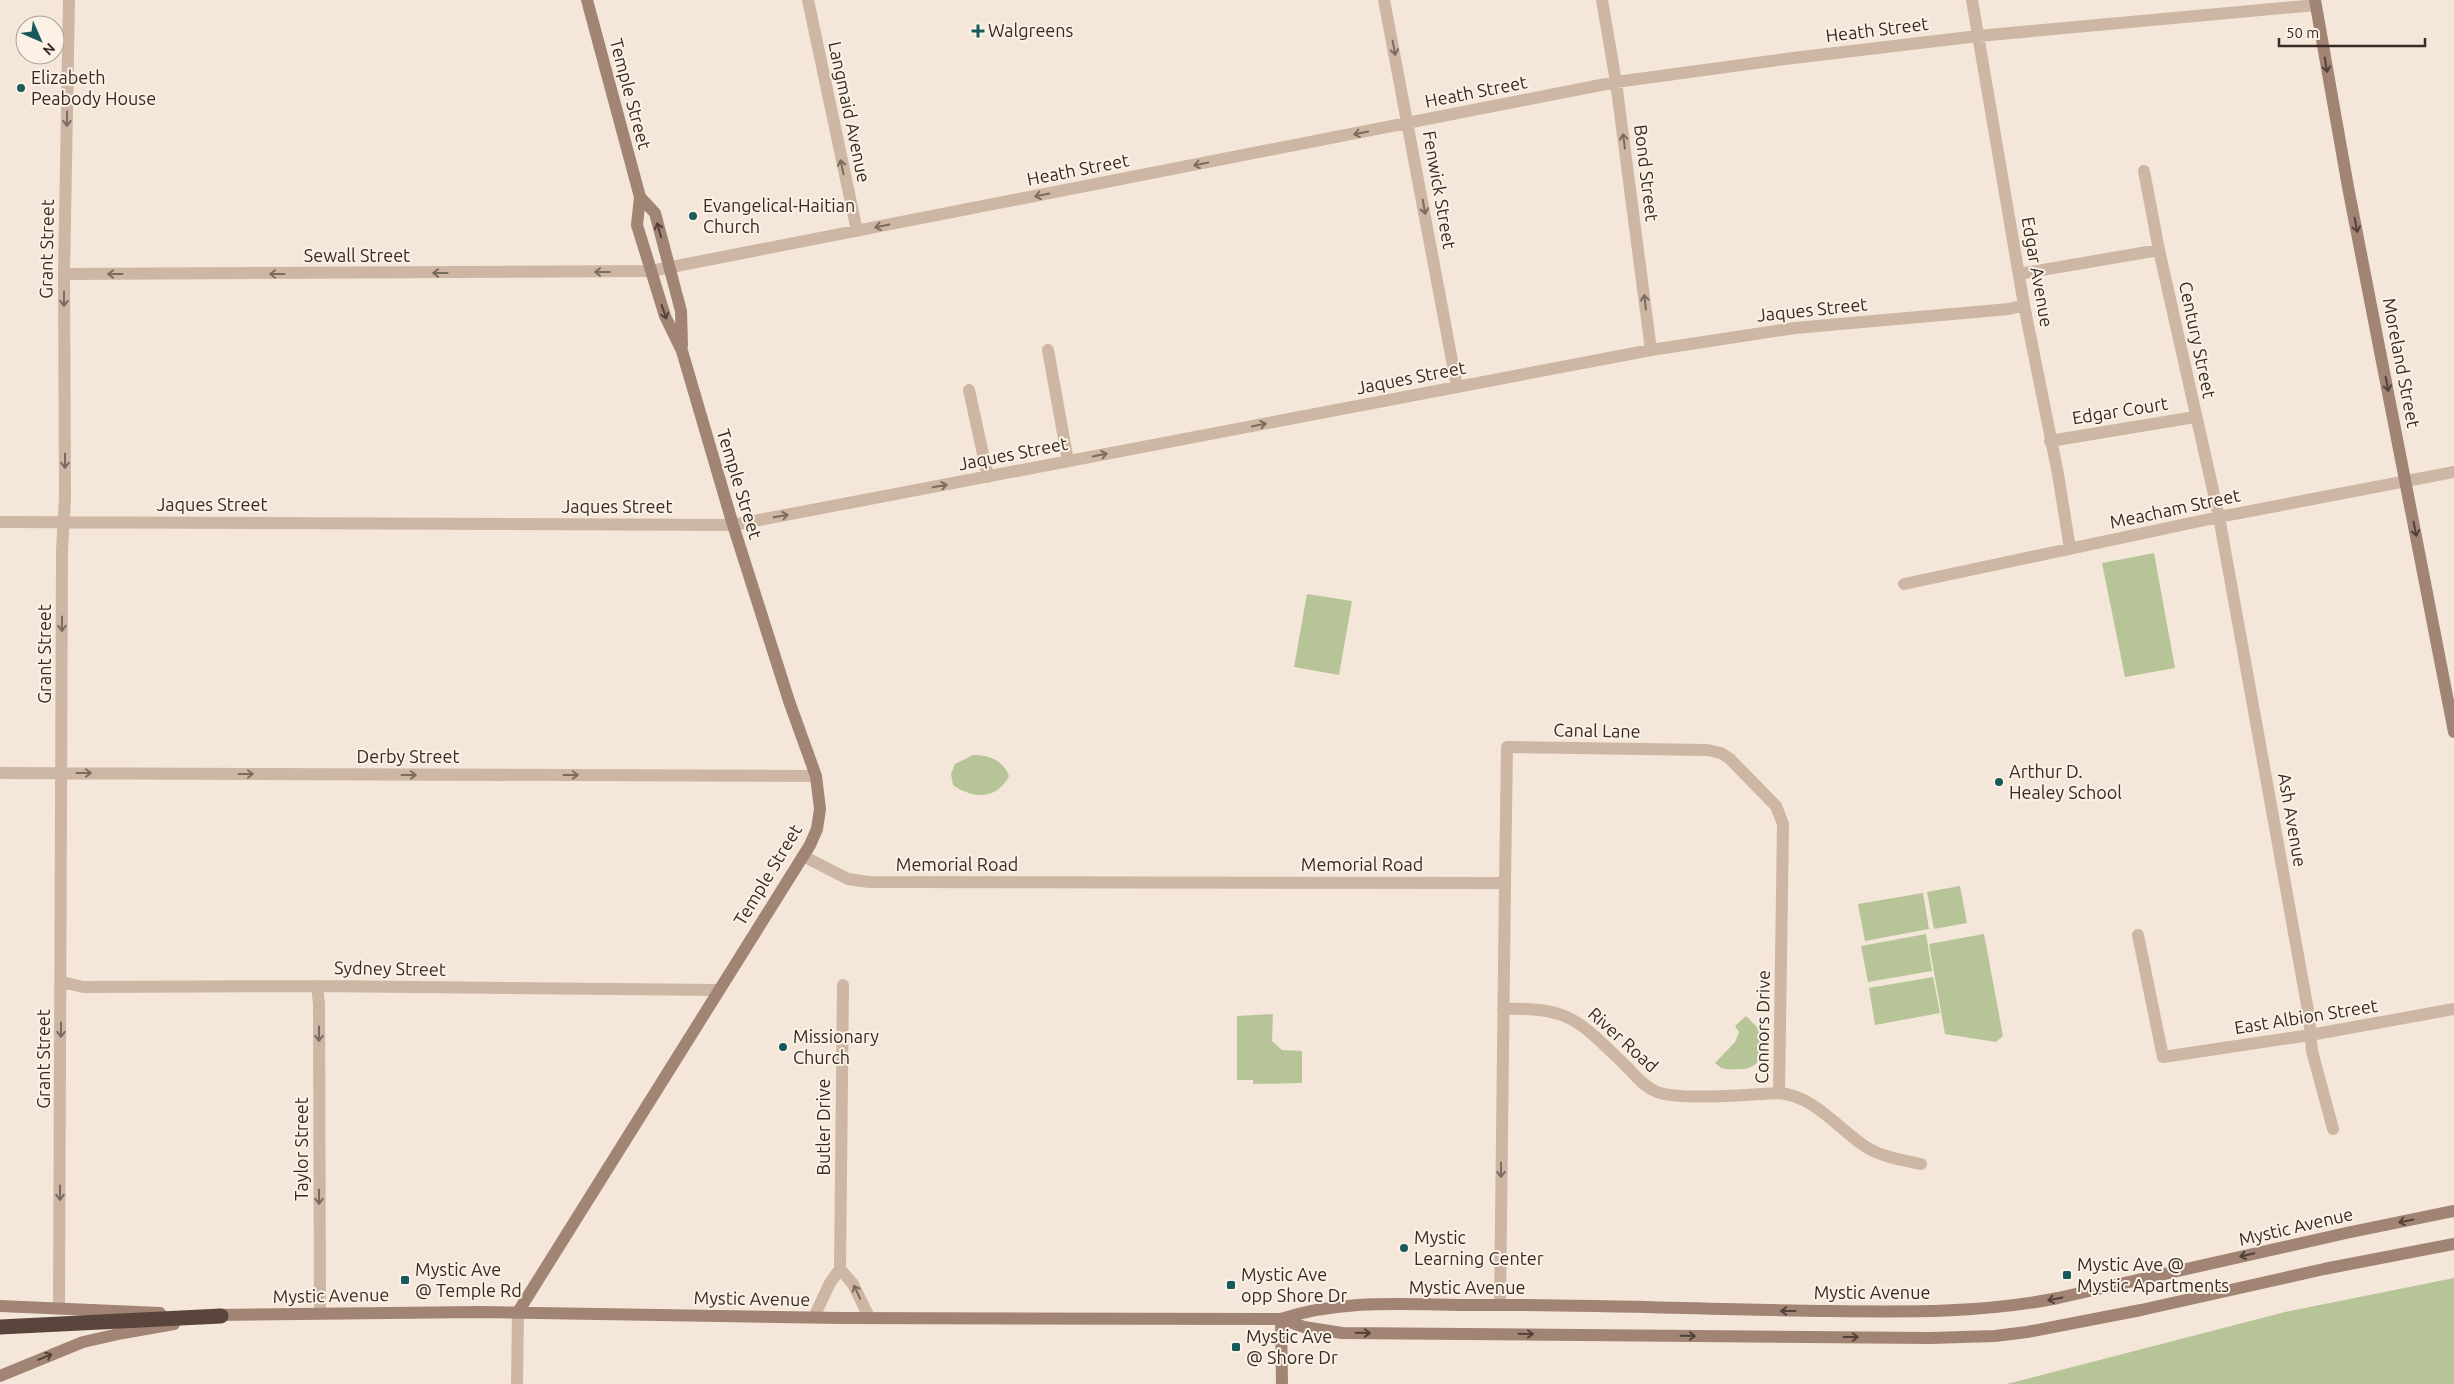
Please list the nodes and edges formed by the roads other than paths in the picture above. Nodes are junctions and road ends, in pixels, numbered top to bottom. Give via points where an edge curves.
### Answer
1 (69, 0) edge
2 (587, 0) edge
3 (808, 0) edge
4 (1384, 0) edge
5 (1602, 0) edge
6 (1972, 0) edge
7 (2315, 3) edge
8 (1978, 36) junction
9 (1616, 82) junction
10 (1408, 124) junction
11 (2144, 171) dead end
12 (640, 196) junction
13 (857, 231) junction
14 (2159, 250) junction
15 (670, 269) junction
16 (651, 271) junction
17 (64, 274) junction
18 (2019, 274) junction
19 (2024, 305) junction
20 (1048, 350) dead end
21 (1651, 350) junction
22 (682, 351) junction
23 (1457, 388) junction
24 (969, 390) dead end
25 (2195, 416) junction
26 (2050, 441) junction
27 (1068, 461) junction
28 (2454, 472) edge
29 (988, 478) junction
30 (2406, 481) junction
31 (2219, 516) junction
32 (0, 522) edge
33 (62, 523) junction
34 (733, 525) junction
35 (2070, 549) junction
36 (1904, 584) dead end
37 (2454, 732) edge
38 (0, 773) edge
39 (63, 773) junction
40 (816, 776) junction
41 (1784, 830) joint
42 (803, 856) junction
43 (1505, 883) junction
44 (2138, 935) dead end
45 (62, 982) junction
46 (842, 985) dead end
47 (317, 986) junction
48 (719, 990) junction
49 (1503, 1009) junction
50 (2454, 1009) edge
51 (2310, 1035) junction
52 (1780, 1093) junction
53 (2333, 1129) dead end
54 (1921, 1164) dead end
55 (2454, 1211) edge
56 (2454, 1244) edge
57 (840, 1269) junction
58 (1500, 1305) junction
59 (0, 1306) edge
60 (59, 1309) junction
61 (518, 1312) junction
62 (320, 1313) junction
63 (221, 1316) junction
64 (814, 1317) junction
65 (869, 1317) junction
66 (1281, 1319) junction
67 (0, 1327) edge
68 (0, 1376) edge
69 (517, 1384) edge
70 (1282, 1384) edge

1 -> 17 street, Grant Street
2 - 12 main road, Temple Street
13 -> 3 street, Langmaid Avenue
4 -> 10 street, Fenwick Street
5 - 9 street, Bond Street
6 - 8 street, Edgar Avenue
7 - 8 street, Heath Street
7 -> 30 main road, Moreland Street
8 - 9 street, Heath Street
8 - 18 street, Edgar Avenue
9 - 10 street, Heath Street
21 -> 9 street, Bond Street
10 -> 13 street, Heath Street
10 -> 23 street, Fenwick Street
11 - 14 street, Century Street
15 -> 12 main road, Temple Street via 654,214
12 - 16 main road, Temple Street via 637,226
13 - 15 street, Heath Street
14 - 18 street
14 - 25 street, Century Street
15 - 16 street, Heath Street
15 - 22 main road, Temple Street via 681,311
16 -> 17 street, Sewall Street
16 -> 22 main road, Temple Street via 665,316
17 -> 33 street, Grant Street via 65,498
18 - 19 street, Edgar Avenue
19 - 21 street, Jaques Street via 1795,328
19 - 26 street, Edgar Avenue
20 - 27 street
21 - 23 street, Jaques Street
22 - 34 main road, Temple Street
27 -> 23 street, Jaques Street
24 - 29 street
25 - 26 street, Edgar Court
25 - 31 street, Century Street
26 - 35 street, Edgar Avenue
27 - 29 street, Jaques Street
28 - 30 street, Meacham Street
34 -> 29 street, Jaques Street
30 - 31 street, Meacham Street
30 -> 37 main road, Moreland Street
31 - 35 street, Meacham Street
31 - 51 street, Ash Avenue via 2310,1016
32 - 33 street, Jaques Street
33 - 34 street, Jaques Street
33 -> 39 street, Grant Street
34 - 40 main road, Temple Street
35 - 36 street, Meacham Street
38 - 39 street, Derby Street
39 -> 40 street, Derby Street
39 - 45 street, Grant Street
40 - 42 main road, Temple Street via 820,794 819,819 814,837
41 - 43 street, Canal Lane via 1781,815 1773,803 1734,762 1717,752 1507,747
41 - 52 street, Connors Drive
42 - 43 street, Memorial Road via 848,879 869,882
42 - 48 main road, Temple Street
43 - 49 street
44 - 51 street, East Albion Street via 2163,1057
45 - 47 street, Sydney Street via 83,987
45 -> 60 street, Grant Street
46 - 57 street, Butler Drive
47 - 48 street, Sydney Street
47 -> 62 street, Taylor Street
48 - 61 main road, Temple Street
49 - 52 street, River Road via 1536,1010 1572,1018 1587,1028 1643,1083 1662,1094
49 -> 58 street
50 - 51 street, East Albion Street
51 - 53 street, Ash Avenue
52 - 54 street, Connors Drive via 1795,1095 1812,1104 1867,1148
55 -> 58 main road, Mystic Avenue via 2346,1232 2058,1298 1982,1310
66 -> 56 main road, Mystic Avenue via 1342,1333 1996,1336 2141,1310 2324,1268
57 - 64 street
65 -> 57 street via 853,1284
58 - 66 main road, Mystic Avenue via 1342,1306 1306,1311
59 - 60 main road, Mystic Avenue
60 - 63 main road, Mystic Avenue
61 - 62 main road, Mystic Avenue
61 - 64 main road, Mystic Avenue
61 - 69 street
62 - 63 main road, Mystic Avenue
63 - 67 highway
68 -> 63 main road, Mystic Avenue via 83,1342 122,1332
64 - 65 main road, Mystic Avenue
65 - 66 main road, Mystic Avenue
66 - 70 main road

